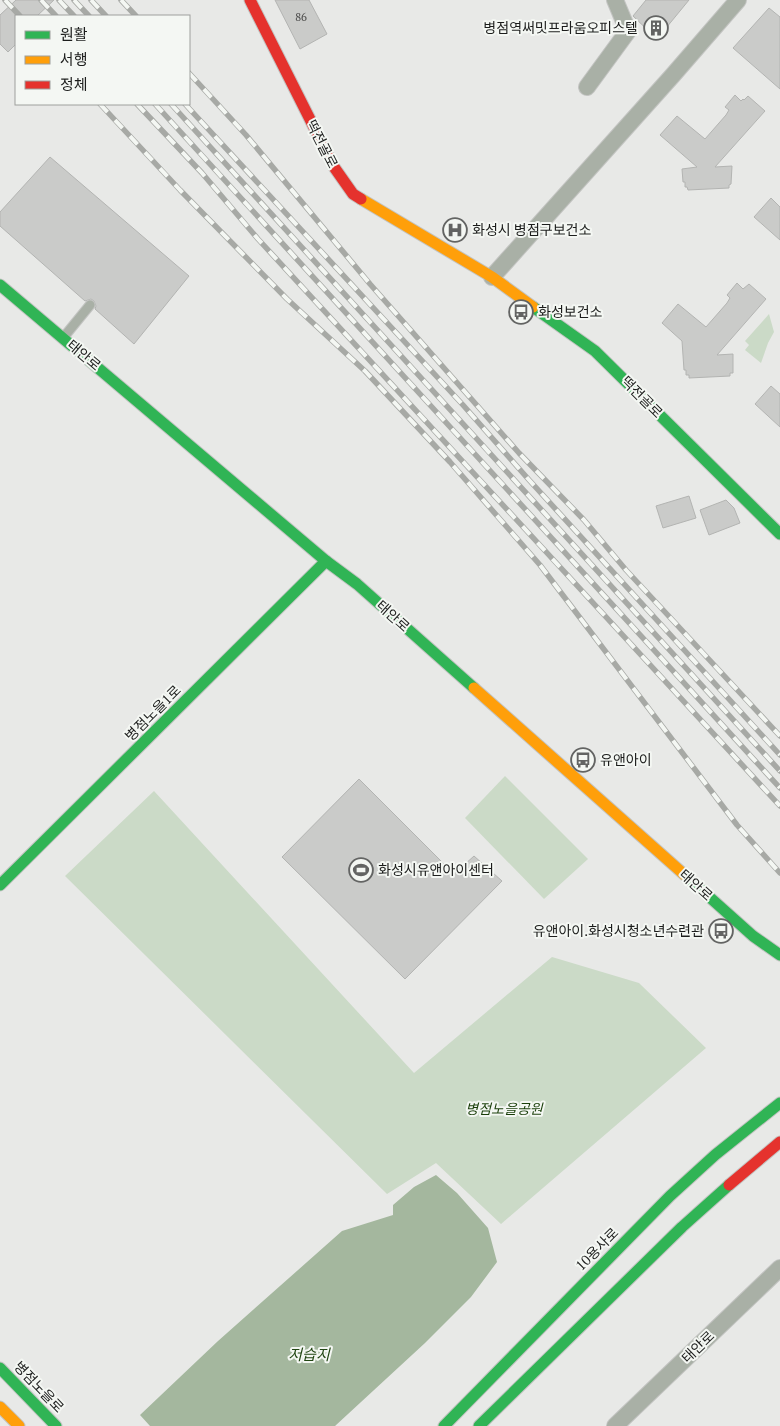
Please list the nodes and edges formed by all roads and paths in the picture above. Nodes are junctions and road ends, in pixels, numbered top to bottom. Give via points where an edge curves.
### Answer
1 (250, 0) edge
2 (616, 0) edge
3 (738, 0) edge
4 (587, 87) dead end
5 (492, 277) junction
6 (0, 285) edge
7 (90, 305) dead end
8 (63, 338) junction
9 (780, 534) edge
10 (326, 561) junction
11 (0, 885) edge
12 (753, 936) junction
13 (780, 955) edge
14 (780, 965) edge
15 (780, 1103) edge
16 (780, 1142) edge
17 (780, 1268) edge
18 (0, 1368) edge
19 (0, 1407) edge
20 (19, 1426) edge
21 (56, 1426) edge
22 (444, 1426) edge
23 (479, 1426) edge
24 (615, 1426) edge

1 - 5 street, 떡전골로 via 334,168 353,194
2 - 4 street via 628,31
3 - 5 street
5 - 9 street, 떡전골로 via 595,351
6 - 8 street, 태안로
7 - 8 lane
8 - 10 street, 태안로
10 - 11 street, 병점노을1로
10 - 12 street, 태안로 via 357,584
12 - 13 street, 태안로
12 - 14 lane
15 - 22 street, 10용사로 via 670,1196
16 - 23 street via 682,1227
17 - 24 street, 태안로
18 - 21 street, 병점노을로
19 - 20 street

